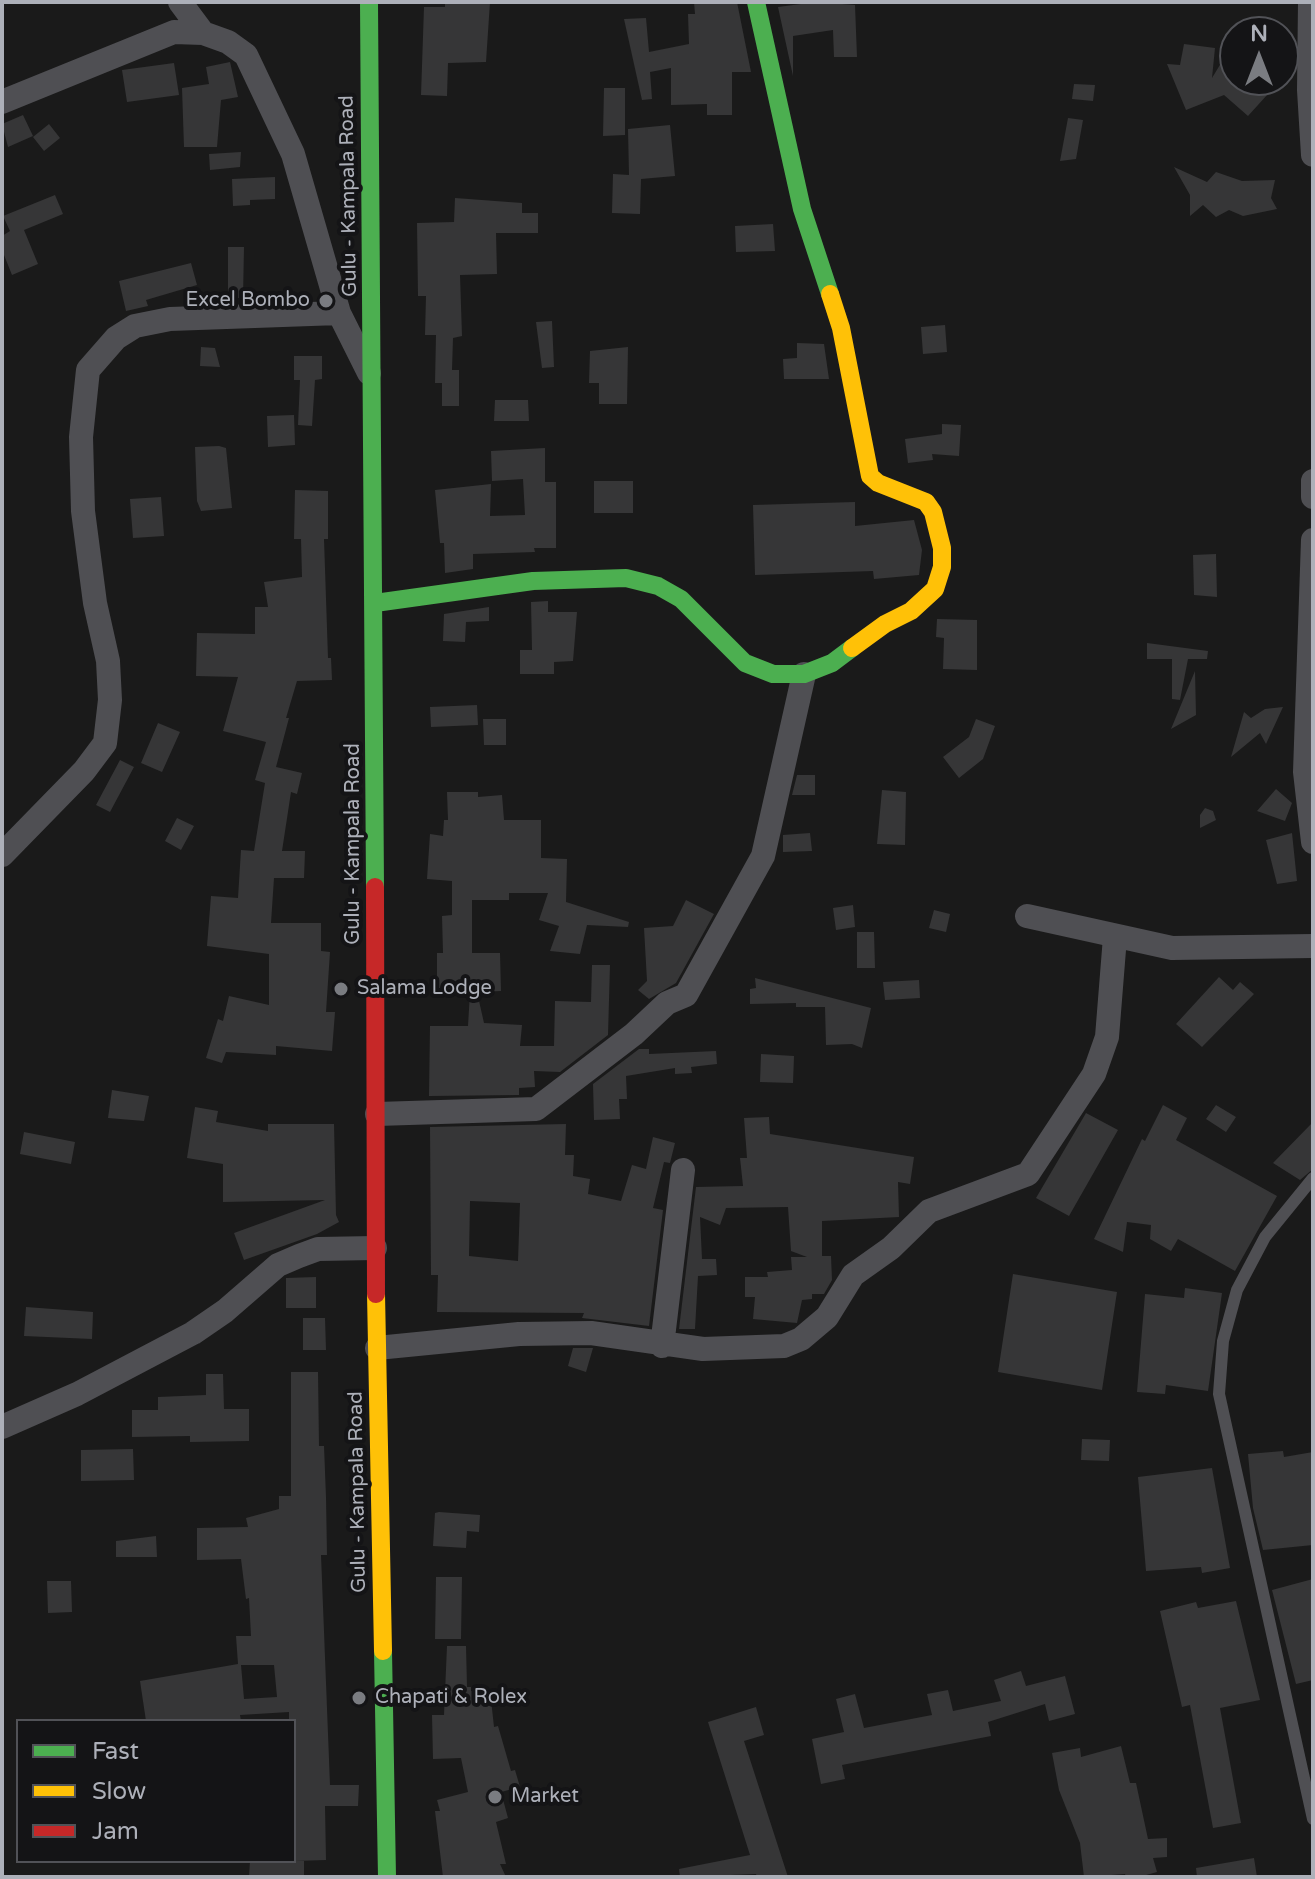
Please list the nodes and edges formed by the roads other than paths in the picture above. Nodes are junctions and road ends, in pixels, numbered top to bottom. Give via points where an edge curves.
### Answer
1 (180, 2) edge
2 (369, 2) edge
3 (756, 2) edge
4 (1310, 2) edge
5 (203, 33) junction
6 (2, 102) edge
7 (1313, 155) edge
8 (339, 313) junction
9 (374, 382) junction
10 (1313, 481) edge
11 (1313, 497) edge
12 (1313, 540) edge
13 (375, 603) junction
14 (804, 674) junction
15 (1313, 842) edge
16 (2, 855) edge
17 (1027, 916) dead end
18 (1115, 937) junction
19 (1313, 946) edge
20 (377, 1114) junction
21 (683, 1170) dead end
22 (1313, 1178) edge
23 (375, 1248) junction
24 (662, 1346) junction
25 (377, 1348) junction
26 (2, 1427) edge
27 (1313, 1819) edge
28 (387, 1877) edge

1 - 5 street
2 - 9 main road, Gulu - Kampala Road
3 - 14 main road via 802,209 841,328 870,476 926,502 942,548 935,589 911,611 832,663
4 - 7 street
5 - 6 street via 174,32
5 - 8 street via 246,55 266,91 293,154
8 - 9 street
8 - 16 street via 170,319 135,326 116,338 88,370 81,423 83,511 108,661 105,743
9 - 13 main road, Gulu - Kampala Road
10 - 11 street
12 - 15 street via 1305,772
13 - 14 main road via 533,581 626,578 681,599 745,663 773,674
13 - 20 main road, Gulu - Kampala Road
14 - 20 street via 763,856 686,995 667,1003 536,1109
17 - 18 street
18 - 19 street via 1172,948
18 - 24 street via 1107,1037 1094,1074 1028,1174 929,1211 853,1275 827,1317 801,1339 784,1346 745,1348
20 - 23 main road, Gulu - Kampala Road
21 - 24 street
22 - 27 lane via 1265,1237 1237,1290 1223,1341 1219,1394
23 - 25 main road, Gulu - Kampala Road
23 - 26 street via 318,1249 278,1265 193,1333
24 - 25 street via 591,1333 519,1334
25 - 28 main road, Gulu - Kampala Road

